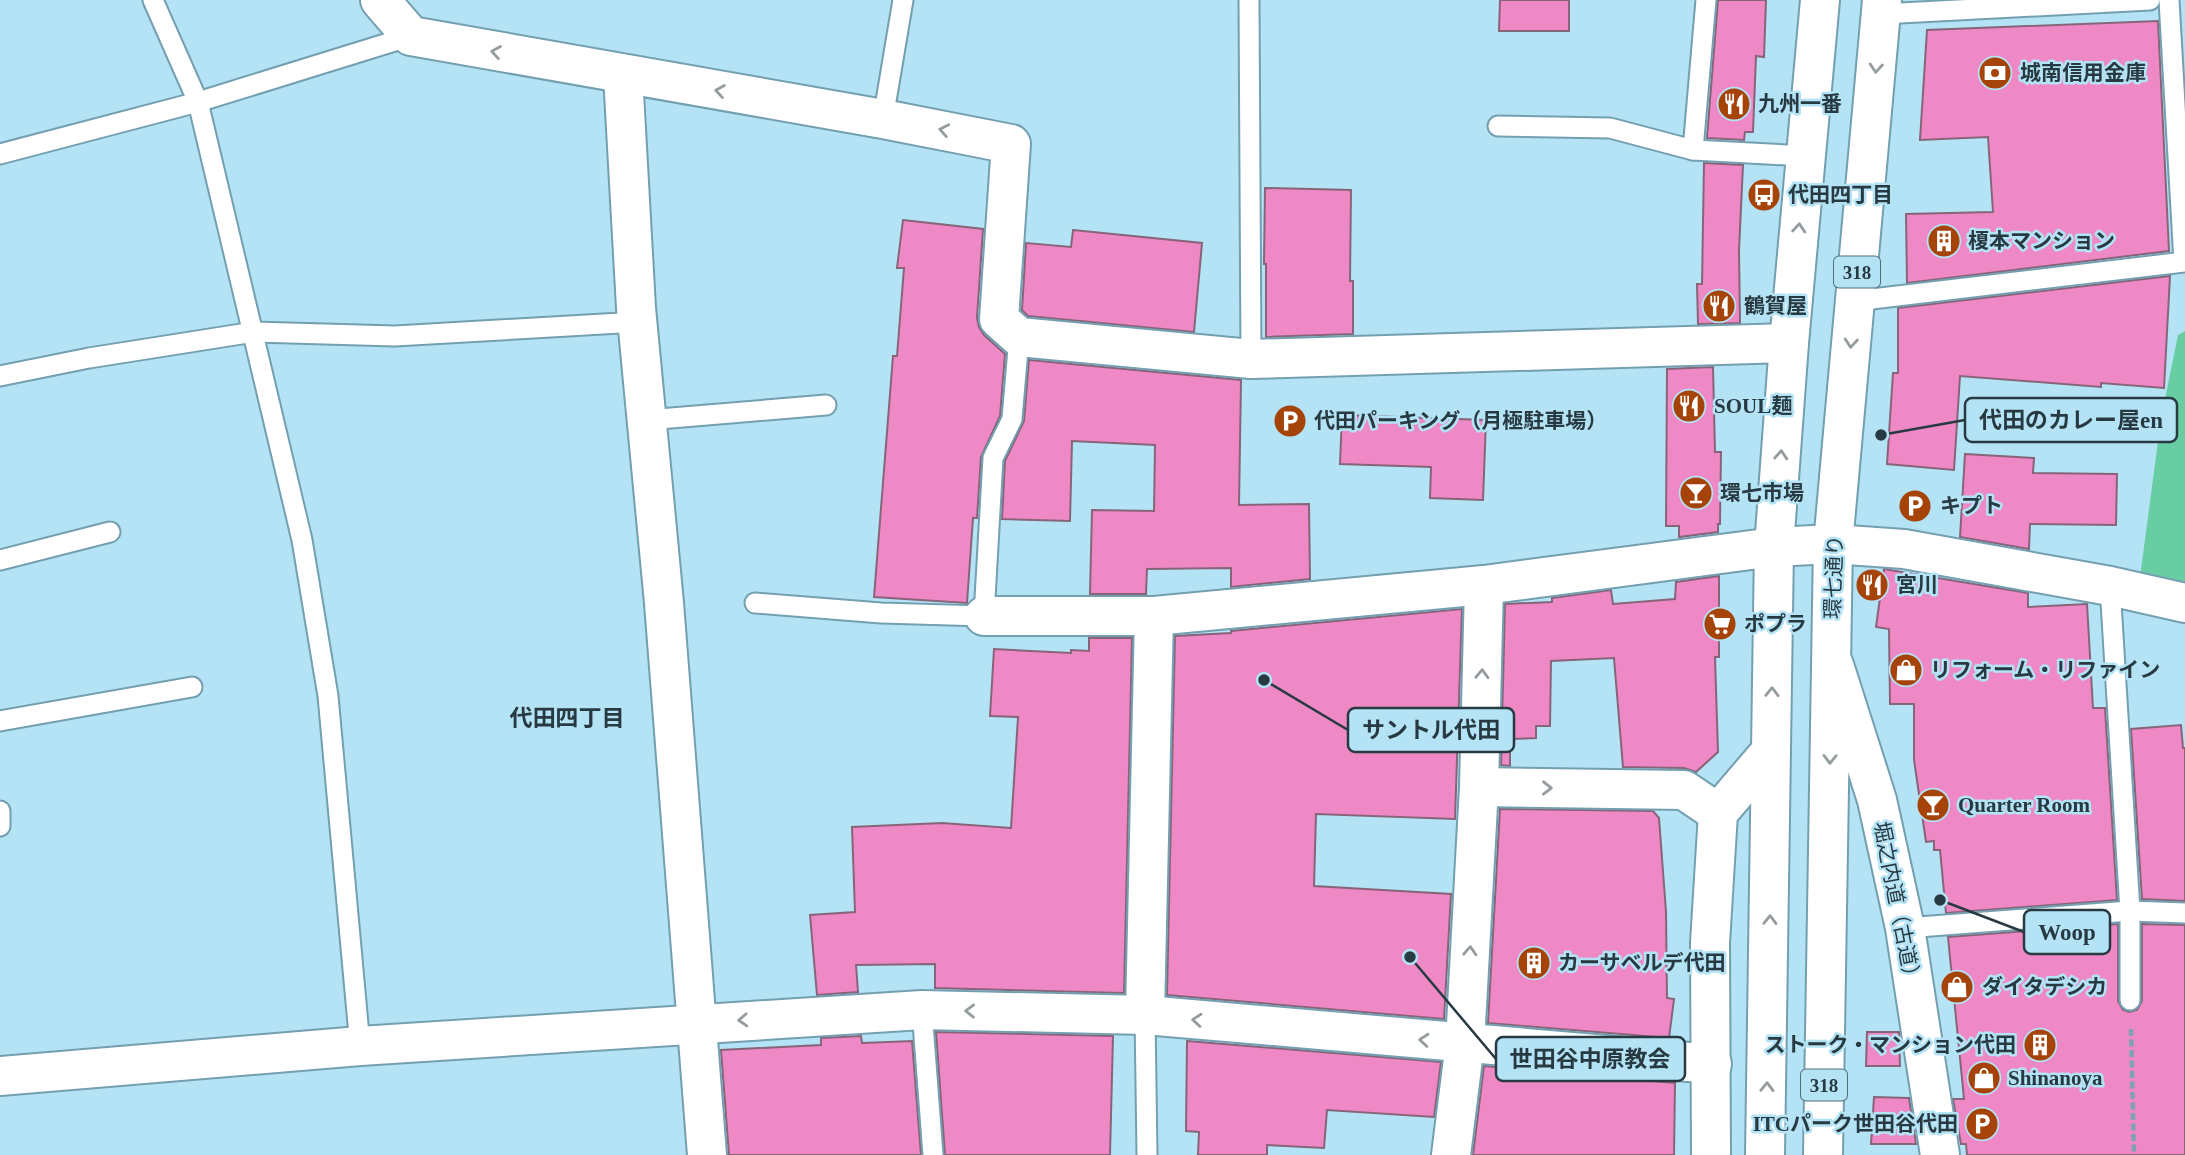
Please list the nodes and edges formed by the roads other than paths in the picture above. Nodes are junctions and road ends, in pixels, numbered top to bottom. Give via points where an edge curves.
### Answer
1 (153, 0) edge
2 (380, 0) edge
3 (903, 0) edge
4 (1249, 0) edge
5 (1706, 0) edge
6 (1820, 0) edge
7 (2150, 0) edge
8 (2169, 0) edge
9 (1881, 7) edge
10 (411, 37) junction
11 (622, 75) junction
12 (198, 102) junction
13 (883, 119) junction
14 (1498, 127) dead end
15 (1693, 150) junction
16 (0, 155) edge
17 (1806, 156) junction
18 (1855, 300) junction
19 (638, 321) junction
20 (254, 332) junction
21 (1019, 337) junction
22 (1789, 342) junction
23 (1251, 359) junction
24 (0, 376) edge
25 (826, 405) dead end
26 (647, 420) junction
27 (110, 532) dead end
28 (1833, 544) junction
29 (1774, 547) junction
30 (0, 560) edge
31 (1484, 585) junction
32 (2110, 586) junction
33 (755, 603) dead end
34 (2185, 603) edge
35 (984, 616) junction
36 (1154, 616) junction
37 (1832, 659) junction
38 (192, 687) dead end
39 (0, 721) edge
40 (1771, 751) junction
41 (1479, 787) junction
42 (0, 811) edge
43 (1718, 813) junction
44 (0, 826) edge
45 (2130, 911) junction
46 (2185, 913) edge
47 (1905, 928) junction
48 (2130, 1000) road end
49 (922, 1010) junction
50 (1145, 1015) junction
51 (696, 1023) junction
52 (1465, 1043) junction
53 (360, 1046) junction
54 (1712, 1064) junction
55 (0, 1076) edge
56 (707, 1155) edge
57 (933, 1155) edge
58 (1147, 1155) edge
59 (1451, 1155) edge
60 (1711, 1155) edge
61 (1765, 1155) edge
62 (1823, 1155) edge
63 (1940, 1155) edge

1 - 12 lane
2 - 10 street
3 - 13 lane
4 - 23 lane
5 - 15 lane
6 - 17 street
7 - 9 lane
8 - 18 lane via 2184,262
9 -> 18 street, 環七通り / 318
11 -> 10 street
10 - 12 lane
13 -> 11 street
11 - 19 street
12 - 16 lane
12 - 20 lane
21 -> 13 street via 999,319 1011,144
14 - 15 lane via 1610,128
15 - 17 lane
22 -> 17 street
18 -> 28 street, 環七通り / 318
19 - 20 lane via 395,336
19 - 26 street
20 - 24 lane
20 - 53 lane via 302,540 328,696
21 - 23 street
21 - 35 lane via 1012,419 993,458
22 - 23 street
29 -> 22 street
25 - 26 lane
26 - 51 street
27 - 30 lane
28 - 29 street
28 - 32 street via 1904,550
28 - 37 street, 環七通り / 318
29 - 31 street
40 -> 29 street
31 - 36 street
41 -> 31 street
32 - 34 street
32 - 45 lane
33 - 35 lane
35 - 36 street
36 - 50 street
37 - 47 street, 堀之内道（古道） via 1877,800
37 -> 62 street, 環七通り / 318
38 - 39 lane
40 - 43 street
61 -> 40 street
41 -> 43 street via 1684,790
52 -> 41 street
42 - 44 lane
43 - 54 street via 1710,943
45 - 46 lane
45 - 47 lane
45 - 48 lane
47 - 63 street, 堀之内道（古道）
50 -> 49 street
49 -> 51 street
49 - 57 lane
52 -> 50 street
50 - 58 lane
51 - 53 street
51 - 56 street
52 - 54 street
52 - 59 street
53 - 55 street
54 - 60 street

